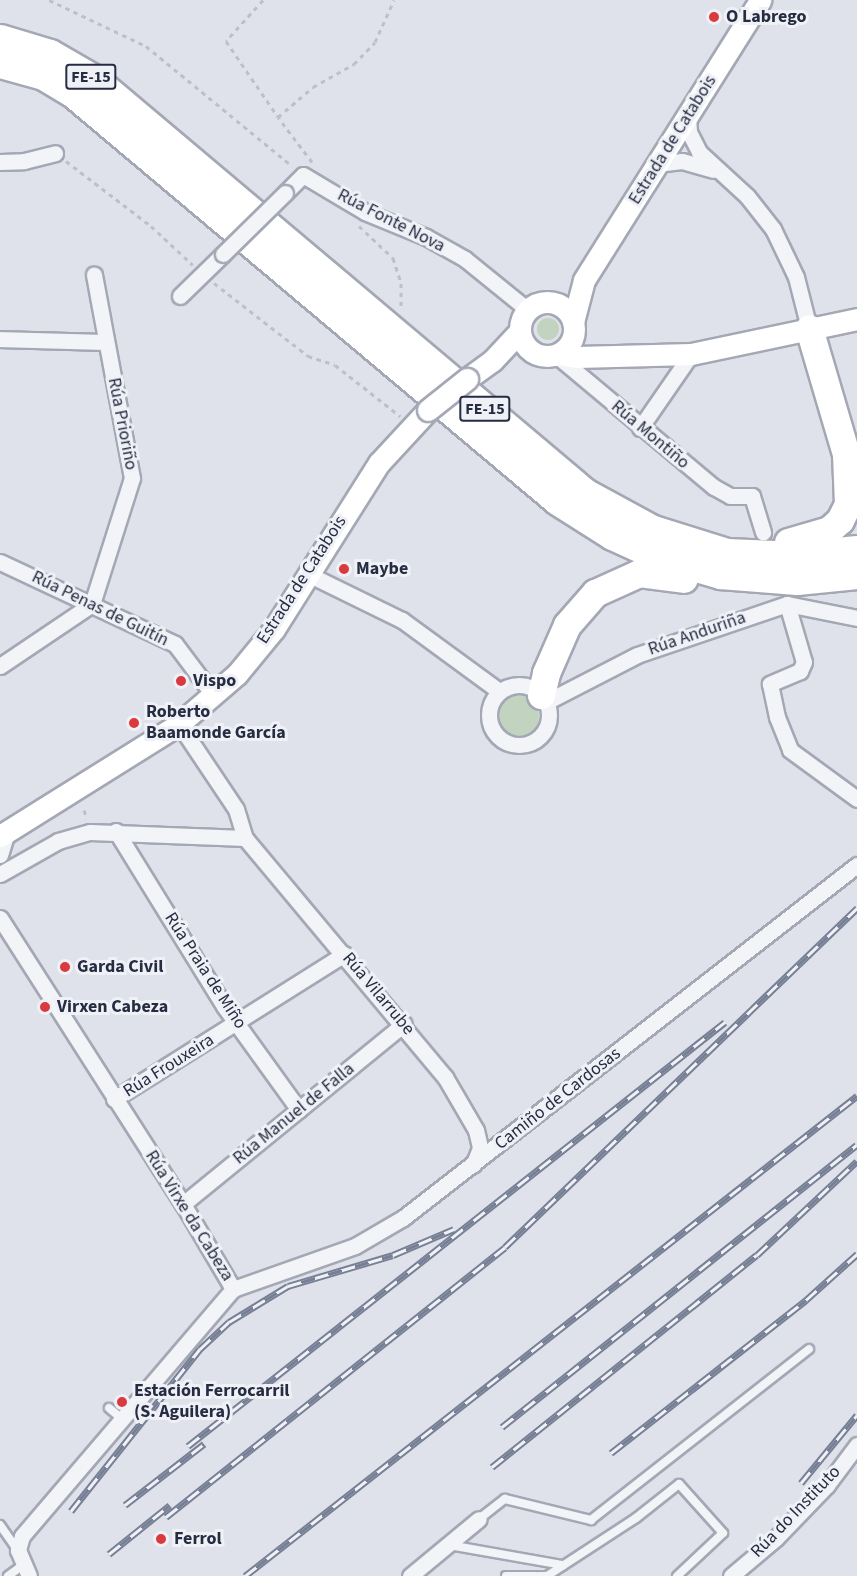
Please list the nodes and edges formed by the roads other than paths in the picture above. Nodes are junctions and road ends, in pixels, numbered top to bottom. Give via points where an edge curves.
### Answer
1 (760, 0) edge
2 (0, 38) edge
3 (0, 64) edge
4 (688, 117) junction
5 (56, 153) road end
6 (0, 162) edge
7 (657, 164) junction
8 (722, 174) junction
9 (94, 275) dead end
10 (584, 280) junction
11 (180, 296) dead end
12 (548, 302) junction
13 (528, 310) junction
14 (857, 319) edge
15 (573, 325) junction
16 (809, 328) junction
17 (520, 331) junction
18 (0, 339) edge
19 (106, 342) junction
20 (530, 350) junction
21 (557, 354) junction
22 (691, 354) junction
23 (600, 355) junction
24 (492, 361) junction
25 (640, 428) junction
26 (852, 461) edge
27 (585, 492) junction
28 (763, 532) dead end
29 (857, 549) edge
30 (0, 562) edge
31 (310, 575) junction
32 (857, 575) edge
33 (857, 583) edge
34 (92, 604) junction
35 (787, 604) junction
36 (857, 618) edge
37 (0, 666) edge
38 (499, 691) junction
39 (214, 696) junction
40 (544, 698) junction
41 (178, 724) junction
42 (857, 799) edge
43 (116, 831) junction
44 (4, 834) edge
45 (245, 838) junction
46 (0, 855) edge
47 (857, 865) edge
48 (0, 874) edge
49 (0, 918) edge
50 (344, 954) junction
51 (239, 1022) junction
52 (404, 1024) junction
53 (114, 1099) junction
54 (299, 1110) junction
55 (473, 1165) junction
56 (183, 1204) junction
57 (233, 1289) junction
58 (809, 1349) dead end
59 (109, 1408) dead end
60 (121, 1419) junction
61 (857, 1445) edge
62 (479, 1519) joint
63 (0, 1525) edge
64 (448, 1545) junction
65 (18, 1550) junction
66 (563, 1565) junction
67 (26, 1571) edge
68 (734, 1575) edge
69 (8, 1576) edge
70 (410, 1576) edge
71 (506, 1576) edge
72 (537, 1576) edge
73 (677, 1576) edge

1 - 4 main road, Estrada de Catabois
2 - 27 highway, FE-15 via 50,53 95,79
3 - 32 highway, FE-15 via 43,76 73,94 557,501 612,536 658,557 720,575 797,581
4 - 7 main road, Estrada de Catabois
4 - 8 street via 693,142
5 - 6 street
7 - 8 street via 682,161
7 - 10 main road, Estrada de Catabois
8 - 16 street via 747,196 773,229 796,277
9 - 19 street, Rúa Prioriño
10 - 12 main road, Estrada de Catabois
10 - 15 main road, Estrada de Catabois
11 - 13 street, Rúa Fonte Nova, bridge via 303,175 365,212 426,237 465,259
12 - 13 main road
12 - 15 main road via 568,311
13 - 17 main road
14 - 16 main road
15 - 21 main road via 570,344
15 - 23 main road
16 - 22 main road
16 - 26 highway
17 - 20 main road
17 - 24 main road, Estrada de Catabois
18 - 19 street
19 - 34 street, Rúa Prioriño via 132,478
20 - 21 main road via 540,356
20 - 24 main road, Estrada de Catabois
21 - 23 main road
21 - 25 street, Rúa Montiño
22 - 23 main road
22 - 25 street
24 - 31 main road, Estrada de Catabois, bridge via 411,425 379,463
25 - 28 street, Rúa Montiño via 714,487 730,496 752,496
26 - 27 highway via 848,504 840,520 812,538 788,542 755,542 690,532
27 - 29 highway, FE-15 via 653,529 727,552 797,555
30 - 34 street, Rúa Penas de Guitín
31 - 38 street via 402,620
31 - 39 main road, Estrada de Catabois via 274,629
33 - 40 highway via 769,590 712,586 663,574 639,573 615,580 576,609 553,656
34 - 37 street
34 - 39 street, Rúa Penas de Guitín via 175,644
35 - 36 street
35 - 40 street, Rúa Anduriña via 637,655
35 - 42 street via 804,662 800,671 770,684 777,717 790,750
38 - 40 street via 526,685
38 - 40 street via 488,720 498,738 507,743 528,744 538,739 549,721
39 - 41 main road, Estrada de Catabois
41 - 44 main road, Estrada de Catabois
41 - 45 street, Rúa Vilarrube via 236,809
43 - 45 street
43 - 48 street via 58,841
43 - 51 street, Rúa Praia de Miño
44 - 46 street
45 - 50 street, Rúa Vilarrube
47 - 55 street, Camiño de Cardosas
49 - 53 street, Rúa Virxe da Cabeza
50 - 51 street, Rúa Frouxeira
50 - 52 street, Rúa Vilarrube
51 - 53 street, Rúa Frouxeira
51 - 54 street, Rúa Praia de Miño
52 - 54 street, Rúa Manuel de Falla
52 - 55 street, Rúa Vilarrube via 445,1077 476,1130 480,1148
53 - 56 street, Rúa Virxe da Cabeza
54 - 56 street, Rúa Manuel de Falla
55 - 57 street, Camiño de Cardosas via 403,1218 356,1246
56 - 57 street, Rúa Virxe da Cabeza
57 - 60 street, Rúa Virxe da Cabeza
58 - 62 lane via 591,1520 505,1499
59 - 60 lane
60 - 65 street, Rúa Virxe da Cabeza via 22,1536
61 - 68 street, Rúa do Instituto via 827,1485
62 - 64 street
63 - 65 lane
64 - 66 lane
64 - 70 street
65 - 67 street
66 - 72 lane
66 - 73 lane via 679,1484 723,1533
67 - 69 lane
71 - 72 lane

